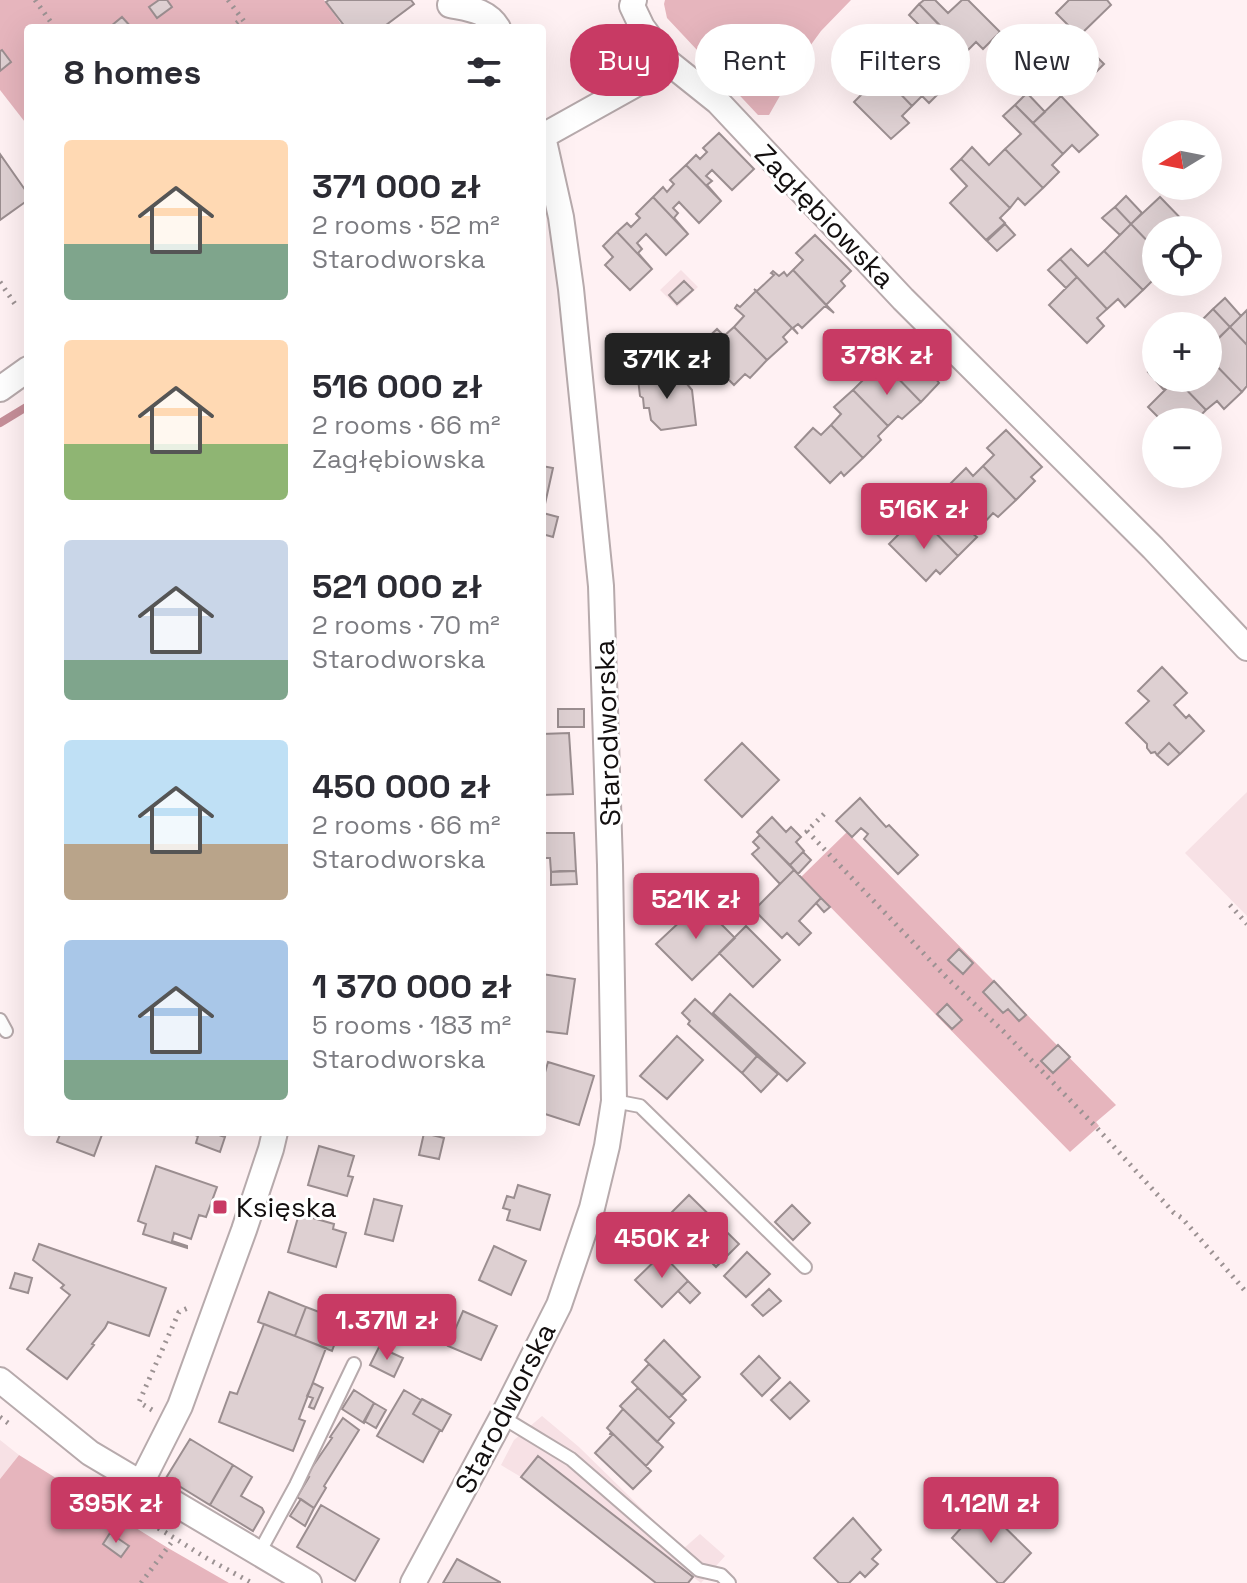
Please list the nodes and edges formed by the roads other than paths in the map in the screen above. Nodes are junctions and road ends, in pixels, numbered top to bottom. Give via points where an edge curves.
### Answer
1 (634, 0) edge
2 (448, 11) edge
3 (495, 24) edge
4 (641, 24) edge
5 (679, 71) edge
6 (614, 96) edge
7 (546, 132) edge
8 (546, 148) edge
9 (24, 372) edge
10 (0, 389) edge
11 (1247, 648) edge
12 (614, 1101) junction
13 (274, 1136) edge
14 (805, 1267) dead end
15 (354, 1364) dead end
16 (0, 1380) edge
17 (502, 1417) junction
18 (141, 1483) junction
19 (259, 1553) junction
20 (309, 1583) edge
21 (413, 1583) edge
22 (729, 1583) edge

1 - 4 street, Zagłębiowska
2 - 3 street via 484,13
5 - 11 street, Zagłębiowska via 718,102 903,299
6 - 7 street
8 - 12 street, Starodworska via 571,289 601,586
9 - 10 street
12 - 14 lane via 640,1106
12 - 17 street, Starodworska via 592,1208 559,1305
13 - 18 street via 180,1406
15 - 19 lane
16 - 18 street via 90,1453
17 - 21 street, Starodworska
17 - 22 lane via 571,1459 699,1570 721,1575
18 - 19 street
19 - 20 street

